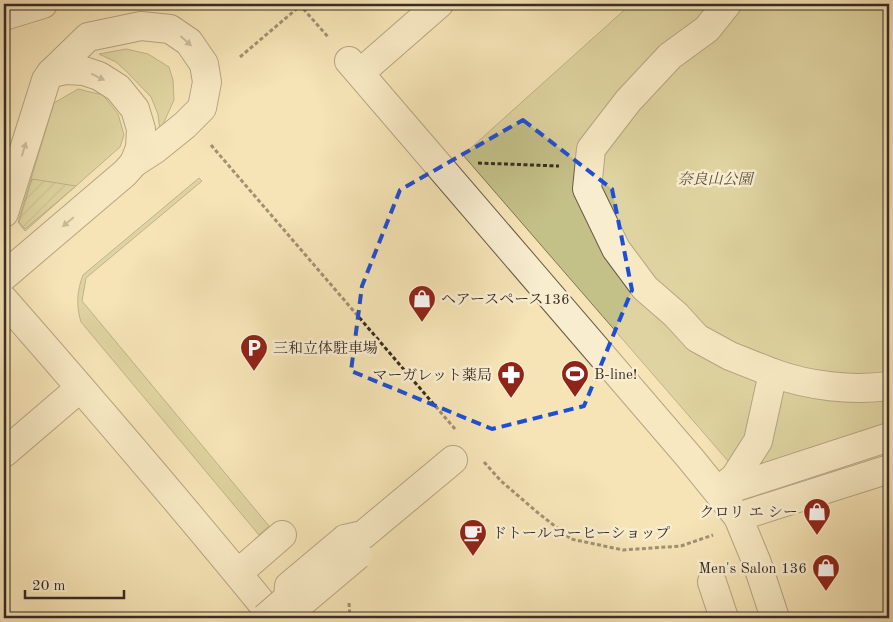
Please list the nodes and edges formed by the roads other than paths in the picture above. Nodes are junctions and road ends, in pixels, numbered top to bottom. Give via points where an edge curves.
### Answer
1 (43, 4) edge
2 (439, 4) edge
3 (727, 4) edge
4 (4, 16) edge
5 (51, 73) junction
6 (134, 163) junction
7 (4, 213) edge
8 (4, 276) edge
9 (4, 300) edge
10 (773, 373) junction
11 (889, 386) edge
12 (80, 388) junction
13 (889, 437) edge
14 (4, 453) edge
15 (453, 460) dead end
16 (889, 469) edge
17 (739, 521) junction
18 (282, 535) dead end
19 (238, 573) junction
20 (712, 582) dead end
21 (281, 608) edge
22 (265, 618) edge
23 (724, 618) edge
24 (775, 618) edge

1 - 4 street
2 - 17 street via 354,67 690,458
3 - 10 street via 707,29 670,56 628,101 591,149 587,189 616,249 645,288 697,338 730,356
5 -> 6 street via 84,71 100,76 118,88 135,109 141,129 140,148
5 -> 6 street via 88,37 142,26 170,29 188,42 204,64 207,82 202,108 186,125
7 -> 5 street via 46,80
6 -> 8 street
9 - 12 street
10 - 11 street via 817,385
10 - 13 street via 758,441 731,485
12 - 14 street
12 - 19 street
15 - 21 street, bridge via 355,543 289,586
16 - 17 street
17 - 24 street
18 - 19 street
19 - 21 street
20 - 23 street
21 - 22 street, bridge

